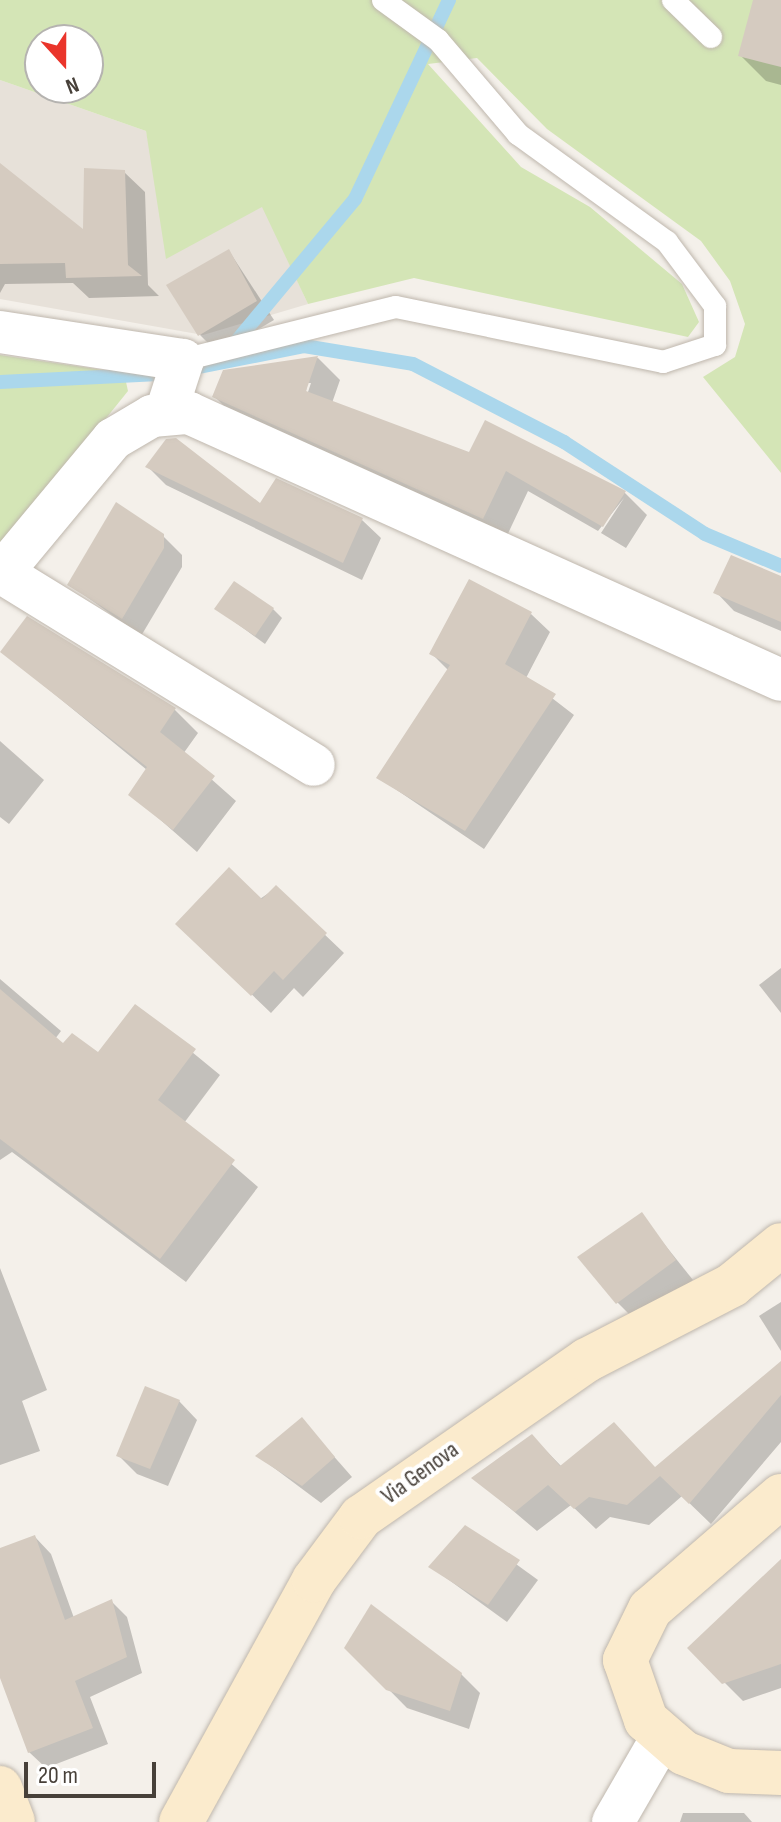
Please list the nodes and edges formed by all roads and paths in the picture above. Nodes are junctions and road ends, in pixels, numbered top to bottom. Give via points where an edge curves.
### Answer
1 (383, 0) edge
2 (673, 0) edge
3 (711, 37) dead end
4 (0, 332) edge
5 (176, 379) junction
6 (1, 574) edge
7 (781, 680) edge
8 (314, 765) dead end
9 (781, 1245) edge
10 (781, 1496) edge
11 (662, 1737) junction
12 (781, 1773) edge
13 (0, 1788) edge
14 (13, 1822) edge
15 (181, 1822) edge
16 (613, 1822) edge

1 - 5 lane via 438,40 518,134 667,242 715,306 715,345 663,362 396,307
2 - 3 lane
4 - 5 street
5 - 6 street via 96,454
5 - 7 street via 202,418
6 - 8 street
9 - 15 main road, Via Genova via 732,1285 587,1360 361,1517 314,1580
10 - 11 main road via 650,1609 633,1634 625,1660 631,1694
11 - 12 main road via 729,1771
11 - 16 street
13 - 14 main road

